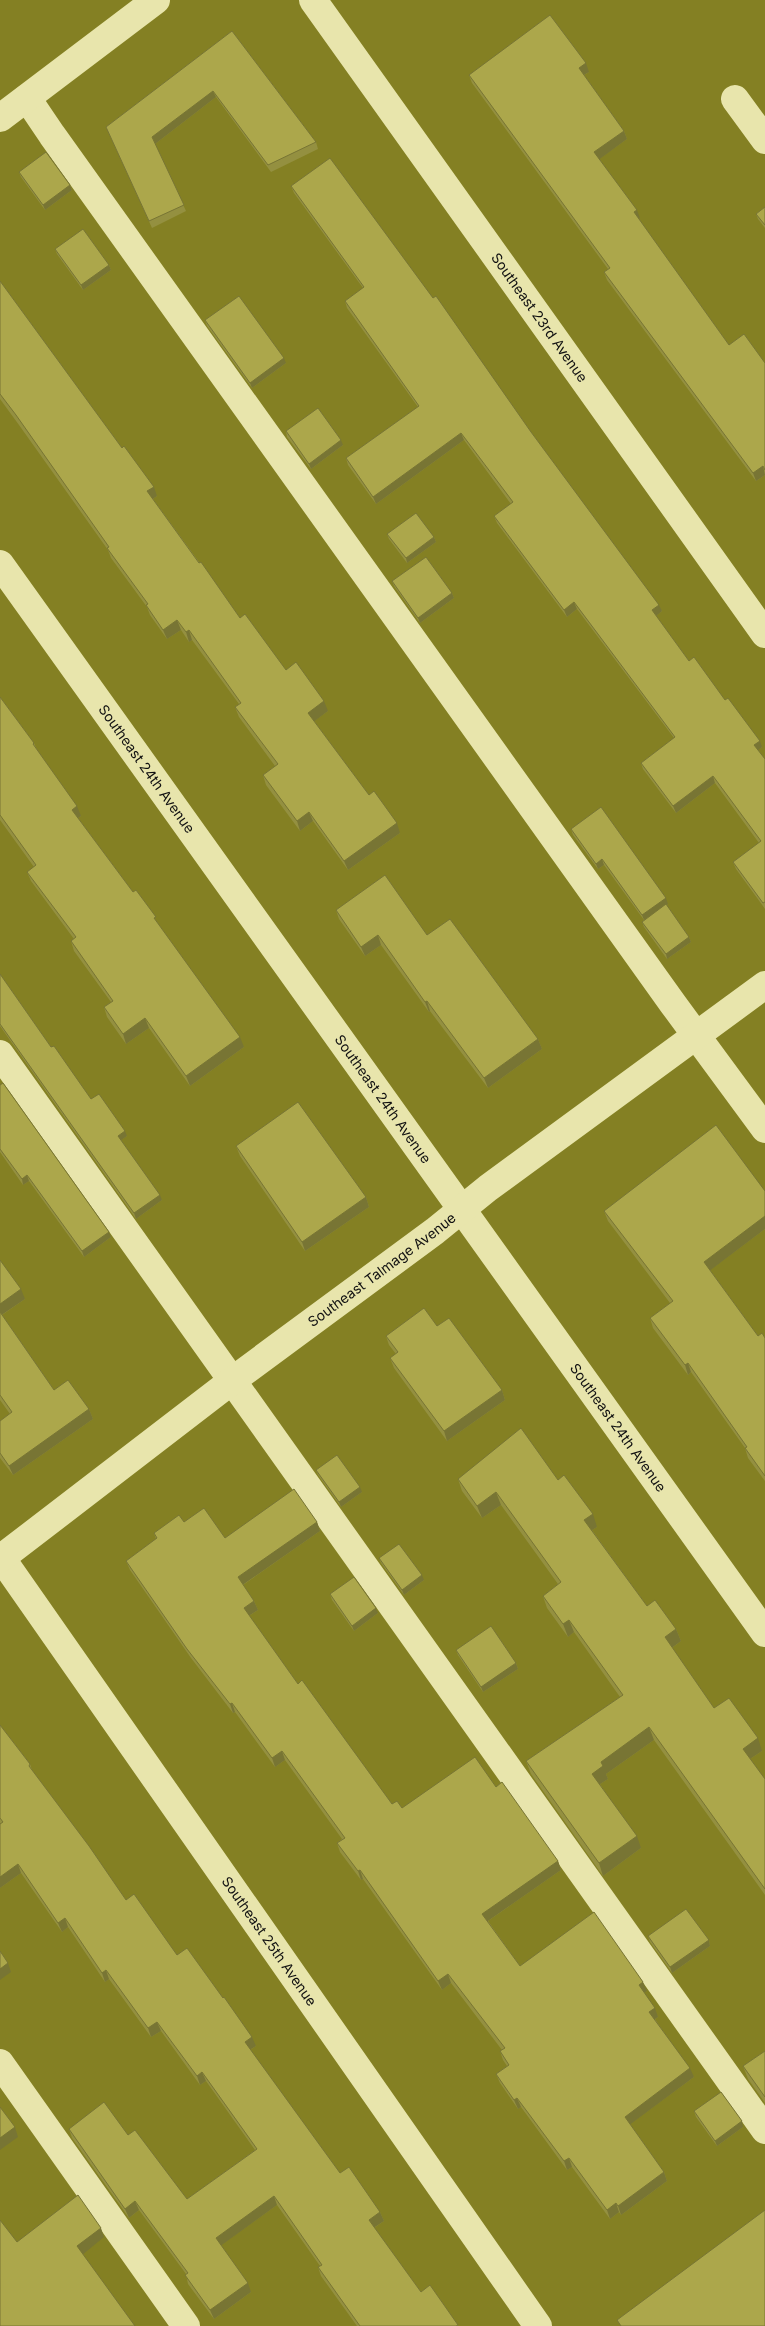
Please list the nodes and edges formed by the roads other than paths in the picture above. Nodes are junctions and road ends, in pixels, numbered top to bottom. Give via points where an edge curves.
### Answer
1 (156, 0) edge
2 (313, 0) edge
3 (27, 98) junction
4 (735, 99) dead end
5 (0, 118) edge
6 (765, 140) edge
7 (0, 564) edge
8 (765, 634) edge
9 (765, 984) edge
10 (697, 1033) junction
11 (0, 1054) edge
12 (765, 1129) edge
13 (461, 1210) junction
14 (233, 1380) junction
15 (0, 1558) edge
16 (765, 1633) edge
17 (0, 2064) edge
18 (765, 2130) edge
19 (186, 2326) edge
20 (538, 2326) edge

1 - 3 street
2 - 8 street, Southeast 23rd Avenue
3 - 5 street
3 - 10 street via 632,947
4 - 6 street
7 - 13 street, Southeast 24th Avenue
9 - 10 street, Southeast Talmage Avenue
10 - 12 street
10 - 13 street, Southeast Talmage Avenue
11 - 14 street
13 - 14 street, Southeast Talmage Avenue
13 - 16 street, Southeast 24th Avenue
14 - 15 street, Southeast Talmage Avenue
14 - 18 street
15 - 20 street, Southeast 25th Avenue
17 - 19 street

